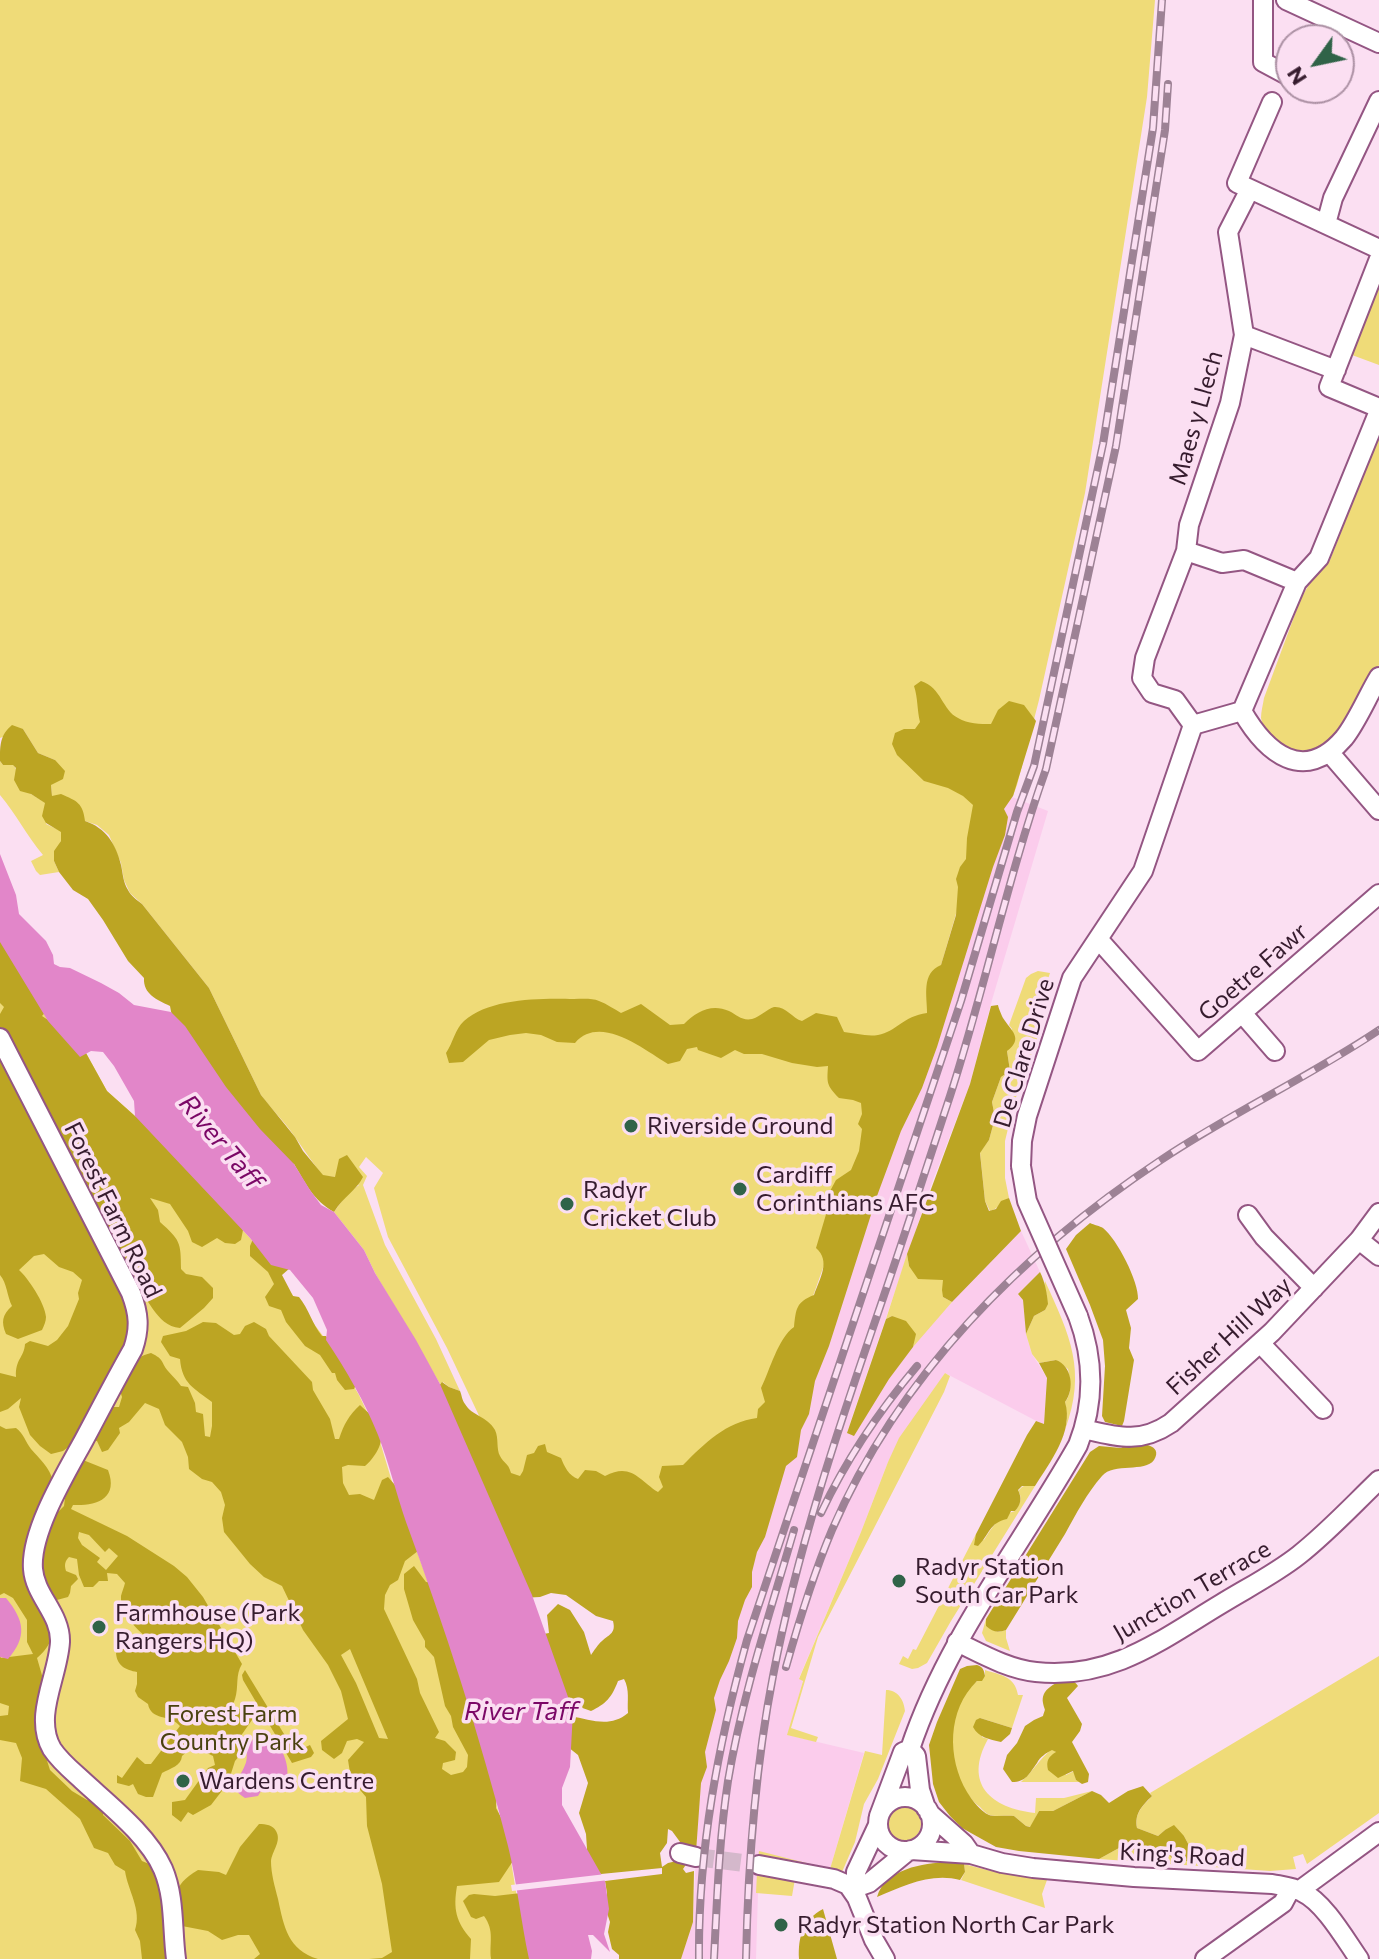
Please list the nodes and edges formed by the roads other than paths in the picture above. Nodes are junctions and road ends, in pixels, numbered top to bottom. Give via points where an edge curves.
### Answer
1 (1263, 0) edge
2 (1286, 0) edge
3 (1379, 43) edge
4 (1275, 68) edge
5 (1379, 101) edge
6 (1272, 102) dead end
7 (1250, 189) junction
8 (1326, 224) junction
9 (1379, 249) edge
10 (1379, 259) edge
11 (1244, 335) junction
12 (1336, 370) junction
13 (1379, 409) edge
14 (1186, 551) junction
15 (1297, 582) junction
16 (1377, 684) edge
17 (1242, 711) junction
18 (1193, 725) junction
19 (1329, 752) junction
20 (1379, 810) edge
21 (1379, 894) edge
22 (1099, 940) junction
23 (1242, 1013) junction
24 (0, 1038) edge
25 (1275, 1051) dead end
26 (1379, 1213) edge
27 (1248, 1215) dead end
28 (1359, 1240) junction
29 (1379, 1256) edge
30 (1314, 1288) junction
31 (1260, 1343) junction
32 (1323, 1409) dead end
33 (1084, 1429) junction
34 (1379, 1480) edge
35 (957, 1642) junction
36 (910, 1749) junction
37 (927, 1810) junction
38 (878, 1820) junction
39 (1379, 1832) edge
40 (910, 1851) junction
41 (971, 1854) junction
42 (759, 1865) tunnel mouth
43 (854, 1887) junction
44 (1296, 1889) junction
45 (176, 1959) edge
46 (885, 1959) edge
47 (1205, 1959) edge
48 (1359, 1959) edge

1 - 4 street via 1263,62
2 - 3 street
5 - 8 street
6 - 7 street via 1237,183
7 - 8 street
7 - 11 street, Maes y Llech via 1228,232
8 - 9 street
10 - 12 street
11 - 12 street
11 - 14 street, Maes y Llech via 1230,403 1189,525
12 - 13 street via 1329,387
13 - 15 street via 1319,558
14 - 15 street via 1222,563 1244,560
14 - 18 street, Maes y Llech via 1142,678 1152,693 1175,700
15 - 17 street
16 - 19 street via 1345,737
17 - 18 street
17 - 19 street via 1265,744 1282,756 1317,761
18 - 22 street, De Clare Drive via 1143,871
19 - 20 street
21 - 23 street, Goetre Fawr
22 - 23 street, Goetre Fawr via 1198,1051
22 - 33 street, De Clare Drive, bridge via 1077,969 1056,1025 1024,1128 1021,1166 1027,1201 1088,1347 1091,1371
23 - 25 street
24 - 45 street, Forest Farm Road via 138,1311 133,1349 36,1541 33,1570 60,1638 44,1723 62,1761 154,1852 170,1893
26 - 28 street, Fisher Hill Way
27 - 30 street
28 - 29 street
28 - 30 street, Fisher Hill Way
30 - 31 street, Fisher Hill Way
31 - 32 street
31 - 33 street, Fisher Hill Way via 1152,1434 1128,1438
33 - 35 street, De Clare Drive
34 - 35 street, Junction Terrace via 1291,1561 1126,1659 1084,1670 1034,1672
35 - 36 street, De Clare Drive
36 - 37 street
36 - 38 street, De Clare Drive via 903,1752
37 - 38 street via 914,1799 897,1798 883,1808
37 - 40 street via 928,1837
37 - 41 street
38 - 40 street via 879,1833 889,1846
38 - 43 street, De Clare Drive
39 - 44 street
40 - 41 street, King's Road
40 - 43 street via 869,1883
41 - 44 street, King's Road via 1033,1868
42 - 43 street
43 - 46 street
44 - 47 street
44 - 48 street via 1317,1903

